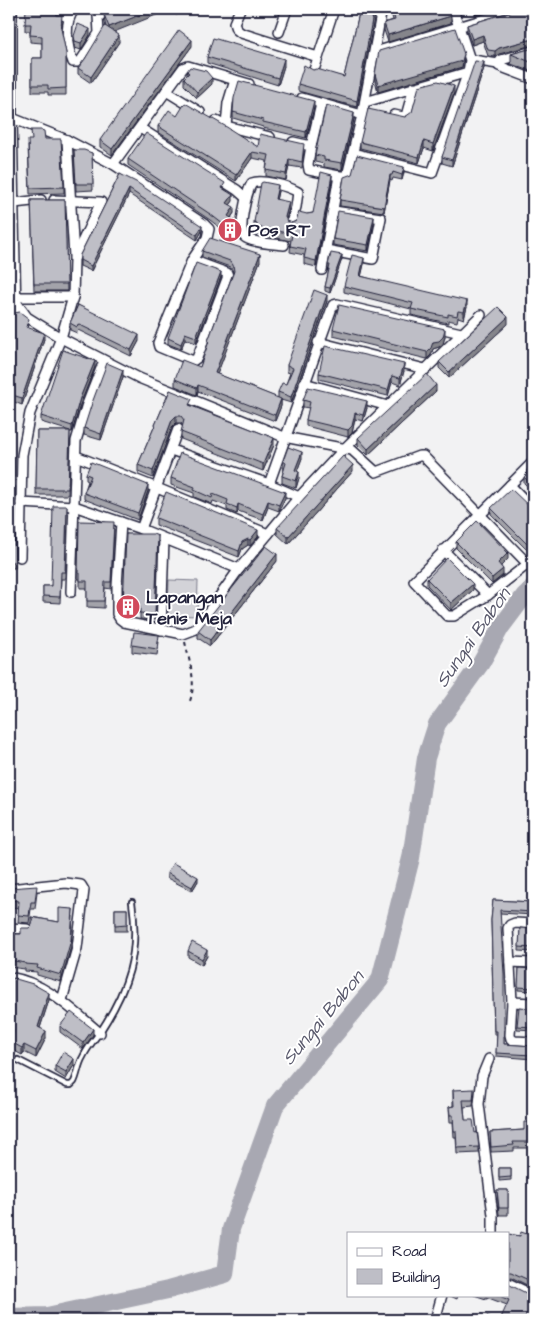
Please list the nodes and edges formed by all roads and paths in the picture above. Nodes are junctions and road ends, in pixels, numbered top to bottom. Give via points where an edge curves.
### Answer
1 (12, 9) edge
2 (51, 9) edge
3 (75, 9) edge
4 (115, 9) edge
5 (240, 9) edge
6 (287, 9) edge
7 (334, 9) edge
8 (382, 9) edge
9 (453, 9) edge
10 (518, 9) edge
11 (95, 12) edge
12 (69, 18) junction
13 (460, 26) junction
14 (279, 32) dead end
15 (533, 51) edge
16 (375, 52) junction
17 (318, 57) junction
18 (470, 60) junction
19 (498, 64) junction
20 (314, 70) edge
21 (468, 72) junction
22 (533, 79) edge
23 (235, 80) junction
24 (254, 85) edge
25 (414, 87) junction
26 (166, 91) junction
27 (292, 96) edge
28 (321, 104) junction
29 (365, 109) junction
30 (383, 112) edge
31 (12, 118) junction
32 (226, 126) junction
33 (140, 128) junction
34 (67, 140) junction
35 (311, 146) junction
36 (353, 153) junction
37 (113, 164) junction
38 (340, 176) junction
39 (246, 198) junction
40 (71, 200) junction
41 (14, 203) junction
42 (334, 211) junction
43 (291, 224) edge
44 (284, 246) dead end
45 (326, 250) junction
46 (74, 259) junction
47 (192, 260) junction
48 (322, 270) dead end
49 (73, 297) junction
50 (14, 300) edge
51 (16, 313) edge
52 (481, 315) dead end
53 (462, 333) junction
54 (60, 338) junction
55 (318, 342) junction
56 (104, 361) junction
57 (425, 369) junction
58 (304, 383) junction
59 (388, 406) junction
60 (178, 429) dead end
61 (284, 437) junction
62 (344, 449) junction
63 (171, 450) junction
64 (76, 456) junction
65 (533, 462) edge
66 (268, 484) junction
67 (510, 485) junction
68 (157, 488) junction
69 (299, 497) junction
70 (21, 503) junction
71 (74, 506) junction
72 (533, 508) edge
73 (479, 515) junction
74 (121, 522) junction
75 (141, 529) junction
76 (268, 534) junction
77 (164, 539) junction
78 (444, 550) junction
79 (20, 557) dead end
80 (530, 562) edge
81 (239, 570) junction
82 (71, 592) dead end
83 (488, 595) junction
84 (161, 630) junction
85 (183, 634) junction
86 (190, 701) dead end
87 (9, 889) edge
88 (132, 902) dead end
89 (533, 924) edge
90 (9, 928) edge
91 (27, 929) edge
92 (510, 962) junction
93 (533, 963) edge
94 (9, 977) edge
95 (62, 1000) junction
96 (512, 1002) junction
97 (533, 1004) edge
98 (100, 1032) junction
99 (533, 1042) edge
100 (489, 1059) dead end
101 (18, 1060) dead end
102 (493, 1232) edge
103 (510, 1284) edge
104 (533, 1294) edge
105 (442, 1296) edge
106 (435, 1320) edge

1 - 31 street
2 - 12 street
3 - 12 street
4 - 11 street
5 - 17 street via 234,23 242,33
6 - 14 street
7 - 17 street
8 - 16 street
9 - 13 street
10 - 13 street
11 - 12 street via 99,33 80,62 73,62 70,53
13 - 16 street
13 - 18 street
15 - 19 street via 501,60
16 - 29 street
17 - 20 street
18 - 19 street
18 - 21 street
19 - 22 street via 505,70
21 - 25 street
21 - 36 street via 432,173
23 - 24 street
23 - 26 street via 188,66
23 - 32 street
25 - 29 street
25 - 30 street via 406,116
26 - 32 street
26 - 33 street
27 - 28 street
28 - 29 street
28 - 35 street
29 - 36 street
31 - 34 street
31 - 41 street
32 - 35 street
33 - 37 street
33 - 39 street
34 - 37 street
34 - 40 street
35 - 38 street via 309,170
36 - 38 street via 347,176
37 - 47 street via 209,229
38 - 42 street
39 - 43 street via 254,182 298,192
39 - 44 street via 242,230 245,238
40 - 41 street
40 - 46 street
40 - 46 street via 101,202
41 - 50 street
42 - 45 street
42 - 45 street via 380,218 373,259
45 - 48 street
46 - 49 street
47 - 47 street via 158,342 159,347 193,361 197,358 228,275
49 - 50 street
49 - 54 street
50 - 51 street
51 - 54 street
52 - 53 street
53 - 55 street via 336,304 331,307
53 - 57 street
54 - 56 street
54 - 70 street via 30,413 22,455
55 - 57 street
55 - 58 street
56 - 61 street
56 - 64 street via 86,407 76,441
57 - 59 street
58 - 59 street
58 - 61 street
59 - 62 street
60 - 63 street
61 - 62 street
61 - 66 street
62 - 69 street
62 - 73 street via 352,450 377,472 423,456
63 - 66 street
63 - 68 street
64 - 68 street
64 - 71 street
65 - 67 street
66 - 69 street
67 - 72 street
67 - 73 street
68 - 75 street
68 - 76 street
69 - 76 street
70 - 71 street
70 - 79 street
71 - 74 street
71 - 82 street
73 - 78 street
73 - 80 street
74 - 75 street
74 - 84 street via 117,614 124,622
75 - 77 street
76 - 81 street
77 - 81 street
77 - 84 street
78 - 83 street
78 - 83 street via 414,579 414,583 447,616 454,616
80 - 83 street
81 - 85 street via 196,629
84 - 85 street
85 - 86 path via 193,680
87 - 95 street via 66,883 82,885 77,948
88 - 98 lane via 136,924 130,971 121,997
89 - 92 street via 515,923 508,928
90 - 91 street
92 - 93 street
92 - 96 street
94 - 95 street
95 - 98 street
96 - 97 street
96 - 99 street via 512,1039
98 - 101 lane via 82,1058 71,1085
100 - 102 street via 482,1076 479,1104
103 - 104 street
105 - 106 street

